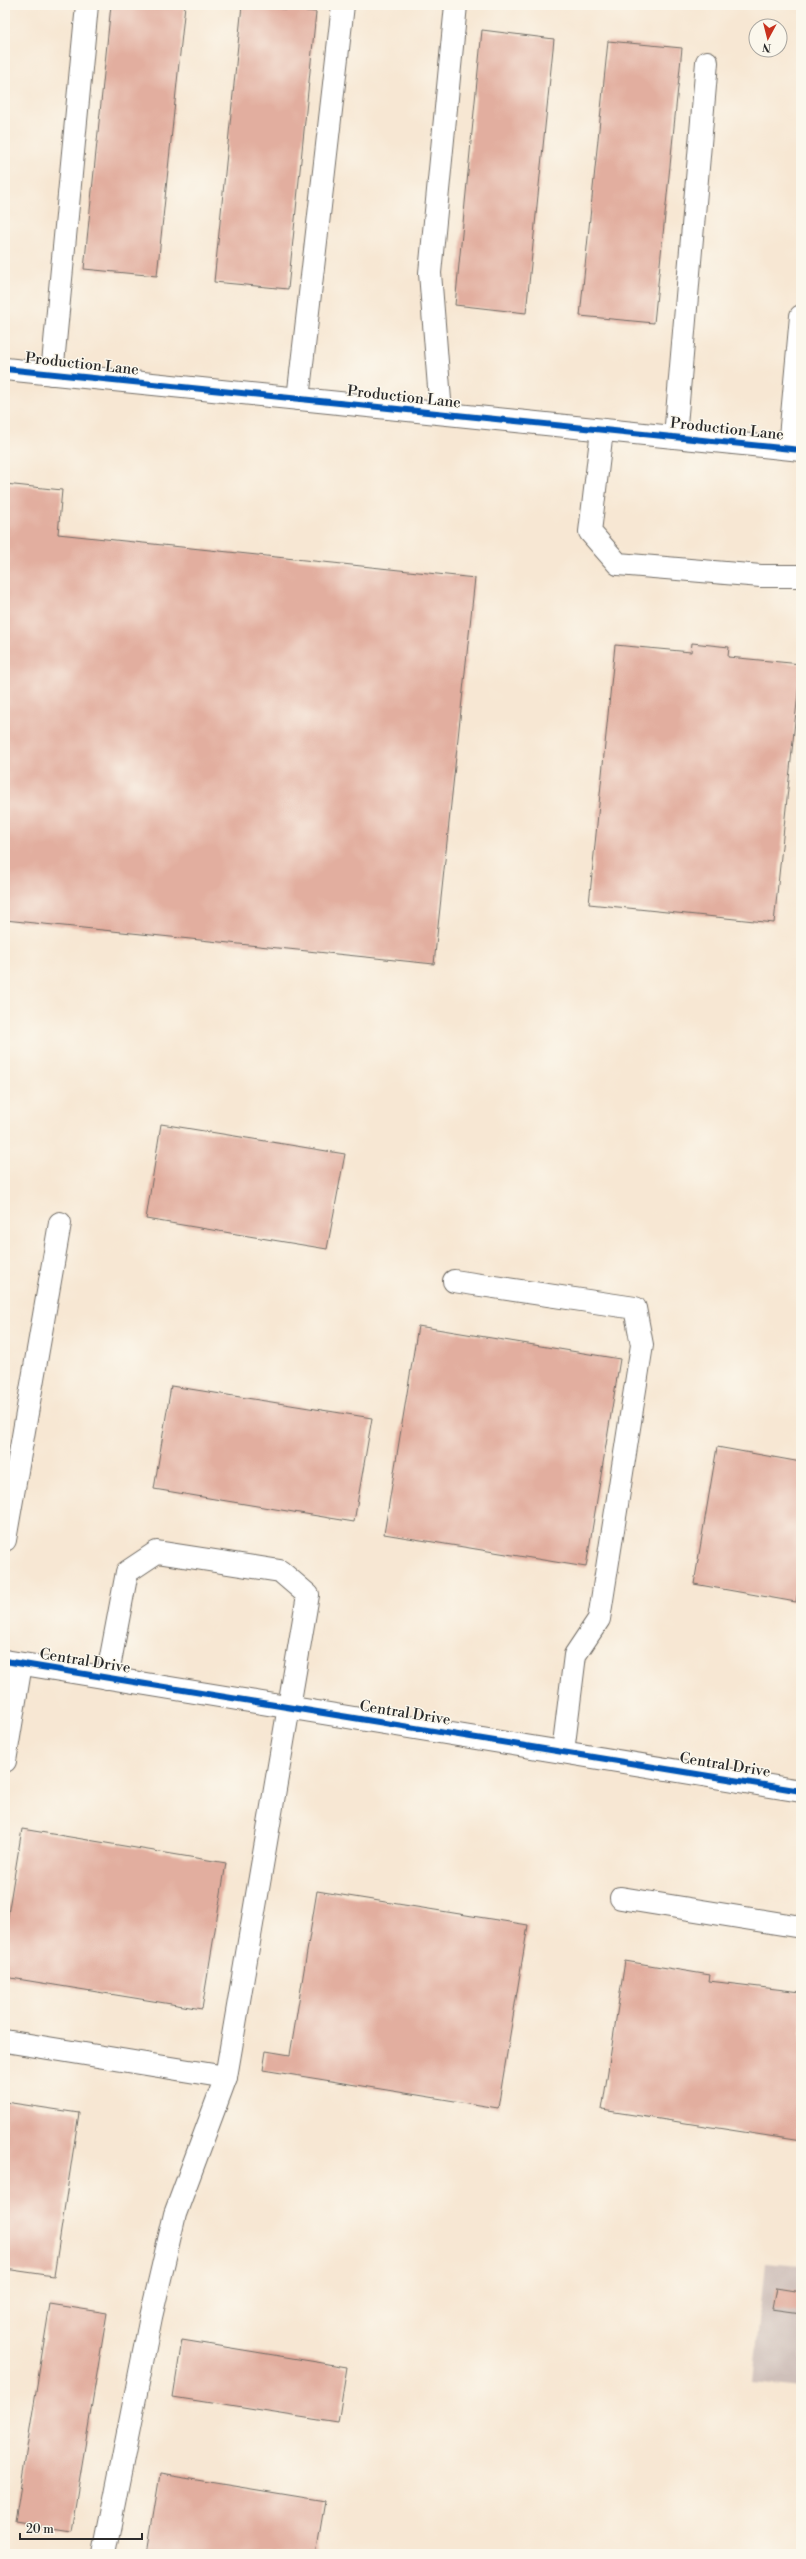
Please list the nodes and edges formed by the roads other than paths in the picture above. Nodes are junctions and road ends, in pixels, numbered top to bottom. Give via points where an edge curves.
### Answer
1 (87, 5) edge
2 (343, 5) edge
3 (456, 5) edge
4 (706, 62) dead end
5 (801, 316) edge
6 (5, 369) edge
7 (52, 374) junction
8 (298, 399) junction
9 (441, 413) junction
10 (602, 430) junction
11 (675, 437) junction
12 (795, 449) edge
13 (801, 576) edge
14 (60, 1223) dead end
15 (454, 1281) dead end
16 (5, 1540) edge
17 (13, 1662) edge
18 (107, 1678) junction
19 (288, 1708) junction
20 (563, 1752) junction
21 (5, 1761) edge
22 (801, 1791) edge
23 (621, 1898) dead end
24 (801, 1927) edge
25 (5, 2041) edge
26 (226, 2077) junction
27 (104, 2554) edge

1 - 7 street
2 - 8 street
3 - 9 street via 430,273
4 - 11 street
5 - 12 street
6 - 7 street, Production Lane
7 - 8 street, Production Lane
8 - 9 street, Production Lane
9 - 10 street, Production Lane
10 - 11 street, Production Lane
10 - 13 street via 590,532 618,564 760,576
11 - 12 street, Production Lane
14 - 16 street
15 - 20 street via 635,1308 642,1345 600,1611 598,1619 575,1655
17 - 18 street, Central Drive
17 - 21 street
18 - 19 street, Central Drive
18 - 19 street via 127,1572 157,1552 272,1570 280,1572 308,1595
19 - 20 street, Central Drive
19 - 26 street
20 - 22 street, Central Drive
23 - 24 street
25 - 26 street
26 - 27 street via 175,2214 151,2317

